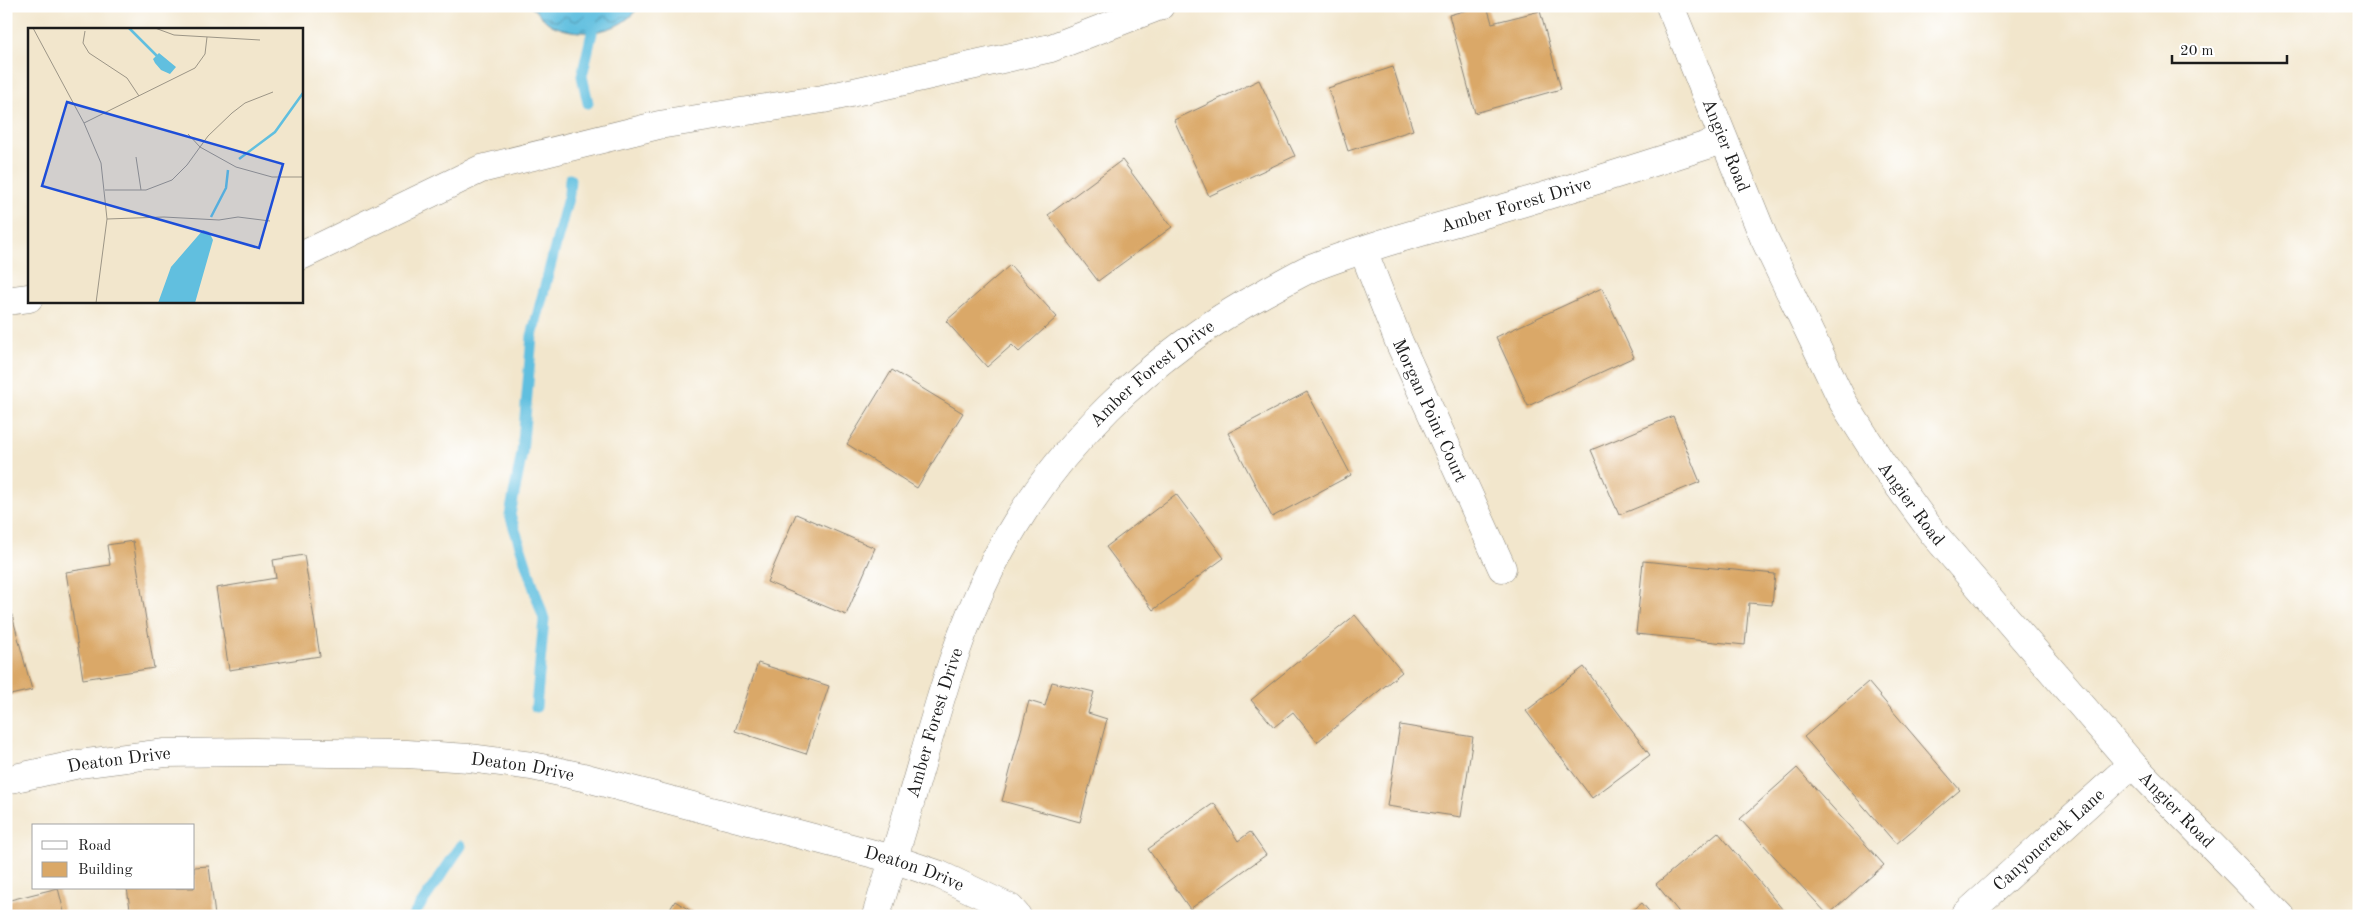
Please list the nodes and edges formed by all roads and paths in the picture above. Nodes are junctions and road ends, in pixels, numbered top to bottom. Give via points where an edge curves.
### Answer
1 (1160, 6) edge
2 (1670, 6) edge
3 (1723, 140) junction
4 (1363, 250) junction
5 (302, 256) edge
6 (28, 298) edge
7 (6, 301) edge
8 (1502, 568) dead end
9 (2132, 764) junction
10 (6, 780) edge
11 (894, 859) junction
12 (876, 916) edge
13 (1017, 916) edge
14 (1964, 916) edge
15 (2281, 916) edge

1 - 5 street via 1051,48 823,99 659,125 481,169
2 - 3 street, Angier Road
3 - 4 street, Amber Forest Drive
3 - 9 street, Angier Road via 1843,402 1881,462 1933,532
4 - 8 street, Morgan Point Court via 1398,342
4 - 11 street, Amber Forest Drive via 1309,269 1216,321 1152,368 1077,441 1025,509 993,565 962,634 934,716
6 - 7 street
9 - 14 street, Canyoncreek Lane
9 - 15 street, Angier Road
10 - 11 street, Deaton Drive via 79,764 166,753 321,753 469,758 583,777
11 - 12 street, Amber Forest Drive
11 - 13 street, Deaton Drive via 940,875 1010,908

